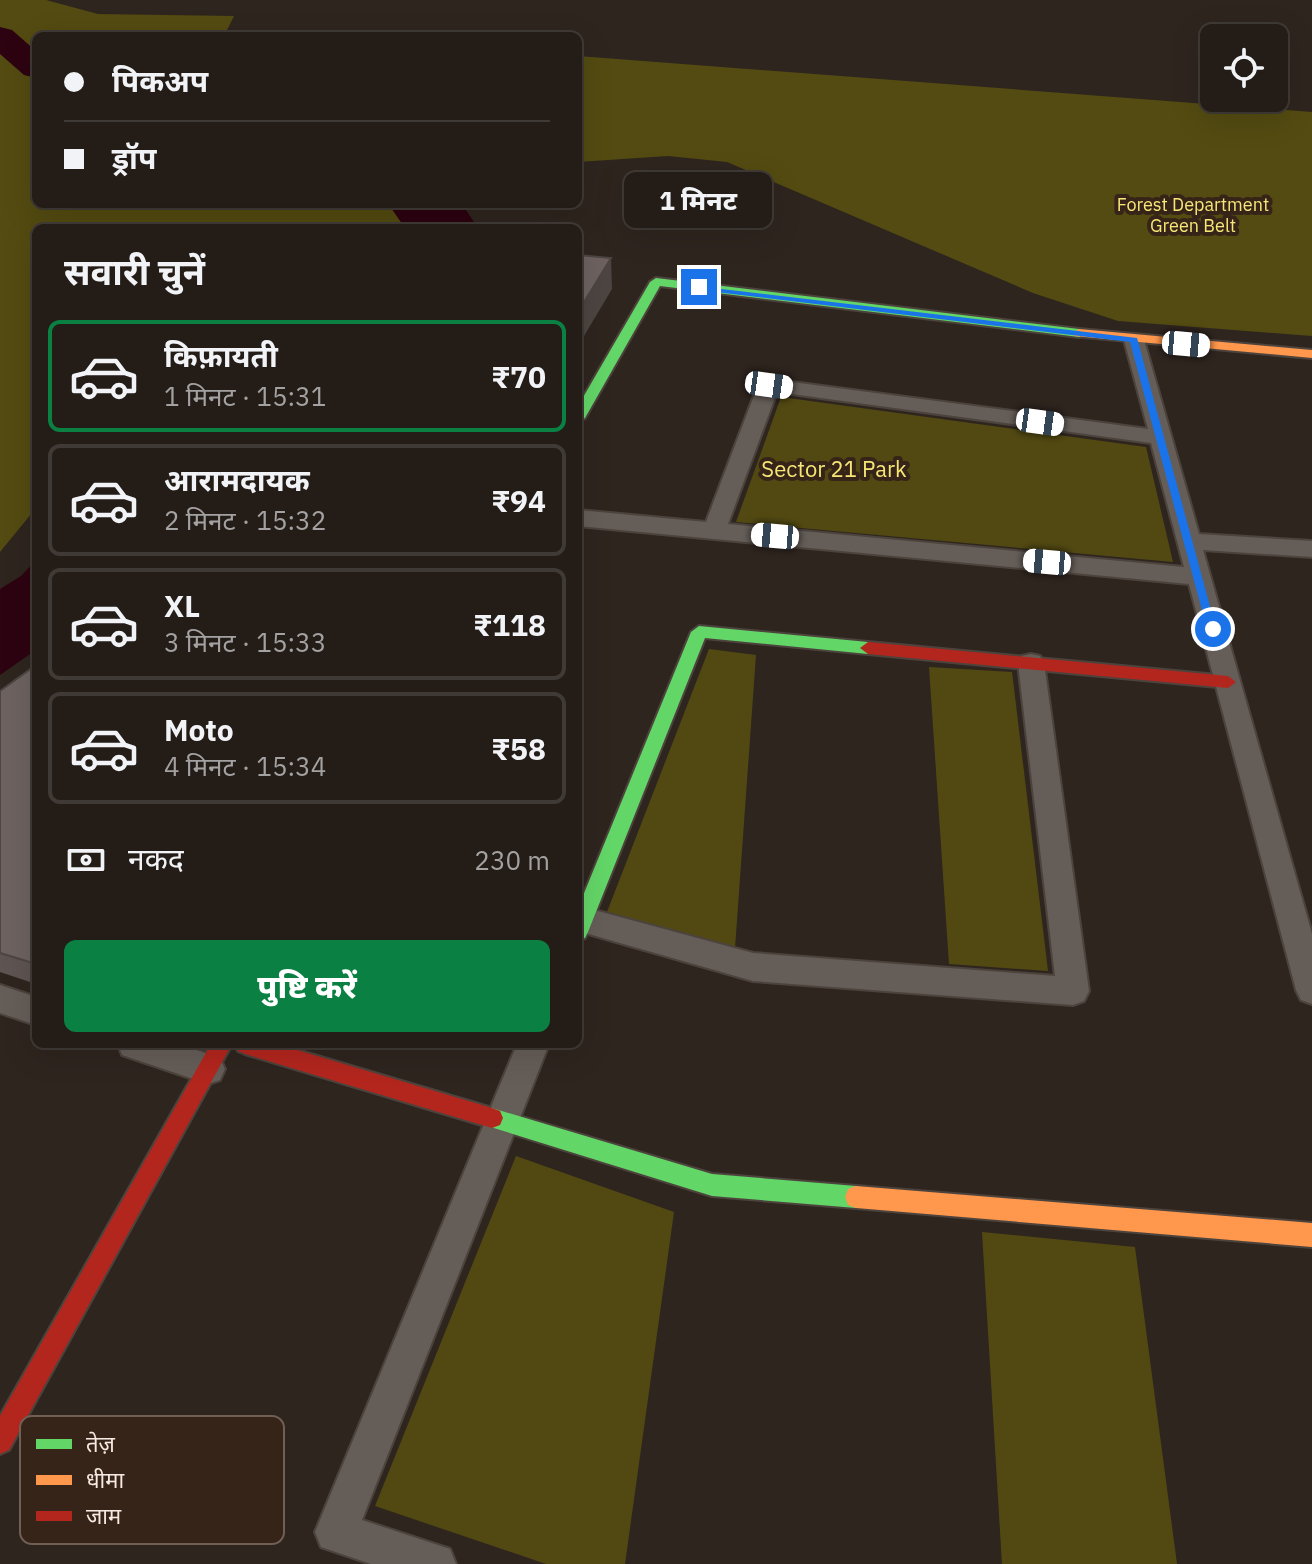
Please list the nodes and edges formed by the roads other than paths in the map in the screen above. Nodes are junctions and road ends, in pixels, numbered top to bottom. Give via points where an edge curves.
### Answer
1 (1134, 340) junction
2 (1312, 354) edge
3 (582, 411) edge
4 (1161, 438) junction
5 (582, 518) edge
6 (714, 531) junction
7 (1189, 541) junction
8 (1312, 549) edge
9 (1199, 577) junction
10 (1031, 663) junction
11 (1228, 682) junction
12 (582, 921) edge
13 (582, 926) edge
14 (1308, 959) edge
15 (1312, 990) edge
16 (0, 999) edge
17 (32, 1010) edge
18 (161, 1048) edge
19 (258, 1048) edge
20 (531, 1048) edge
21 (215, 1056) edge
22 (502, 1121) junction
23 (1312, 1235) edge
24 (0, 1441) edge
25 (435, 1564) edge

1 - 2 street
1 - 3 street via 656,282
1 - 4 street
4 - 6 street via 769,385
4 - 7 street
5 - 6 street
6 - 9 street
7 - 8 street
7 - 9 street
9 - 11 street
10 - 11 street
10 - 12 street via 699,632
10 - 13 street via 1073,991 753,967
11 - 14 street
14 - 15 street
16 - 17 street
18 - 21 street
19 - 22 street
20 - 22 street
21 - 24 street
22 - 23 street via 712,1185
22 - 25 street via 336,1532

